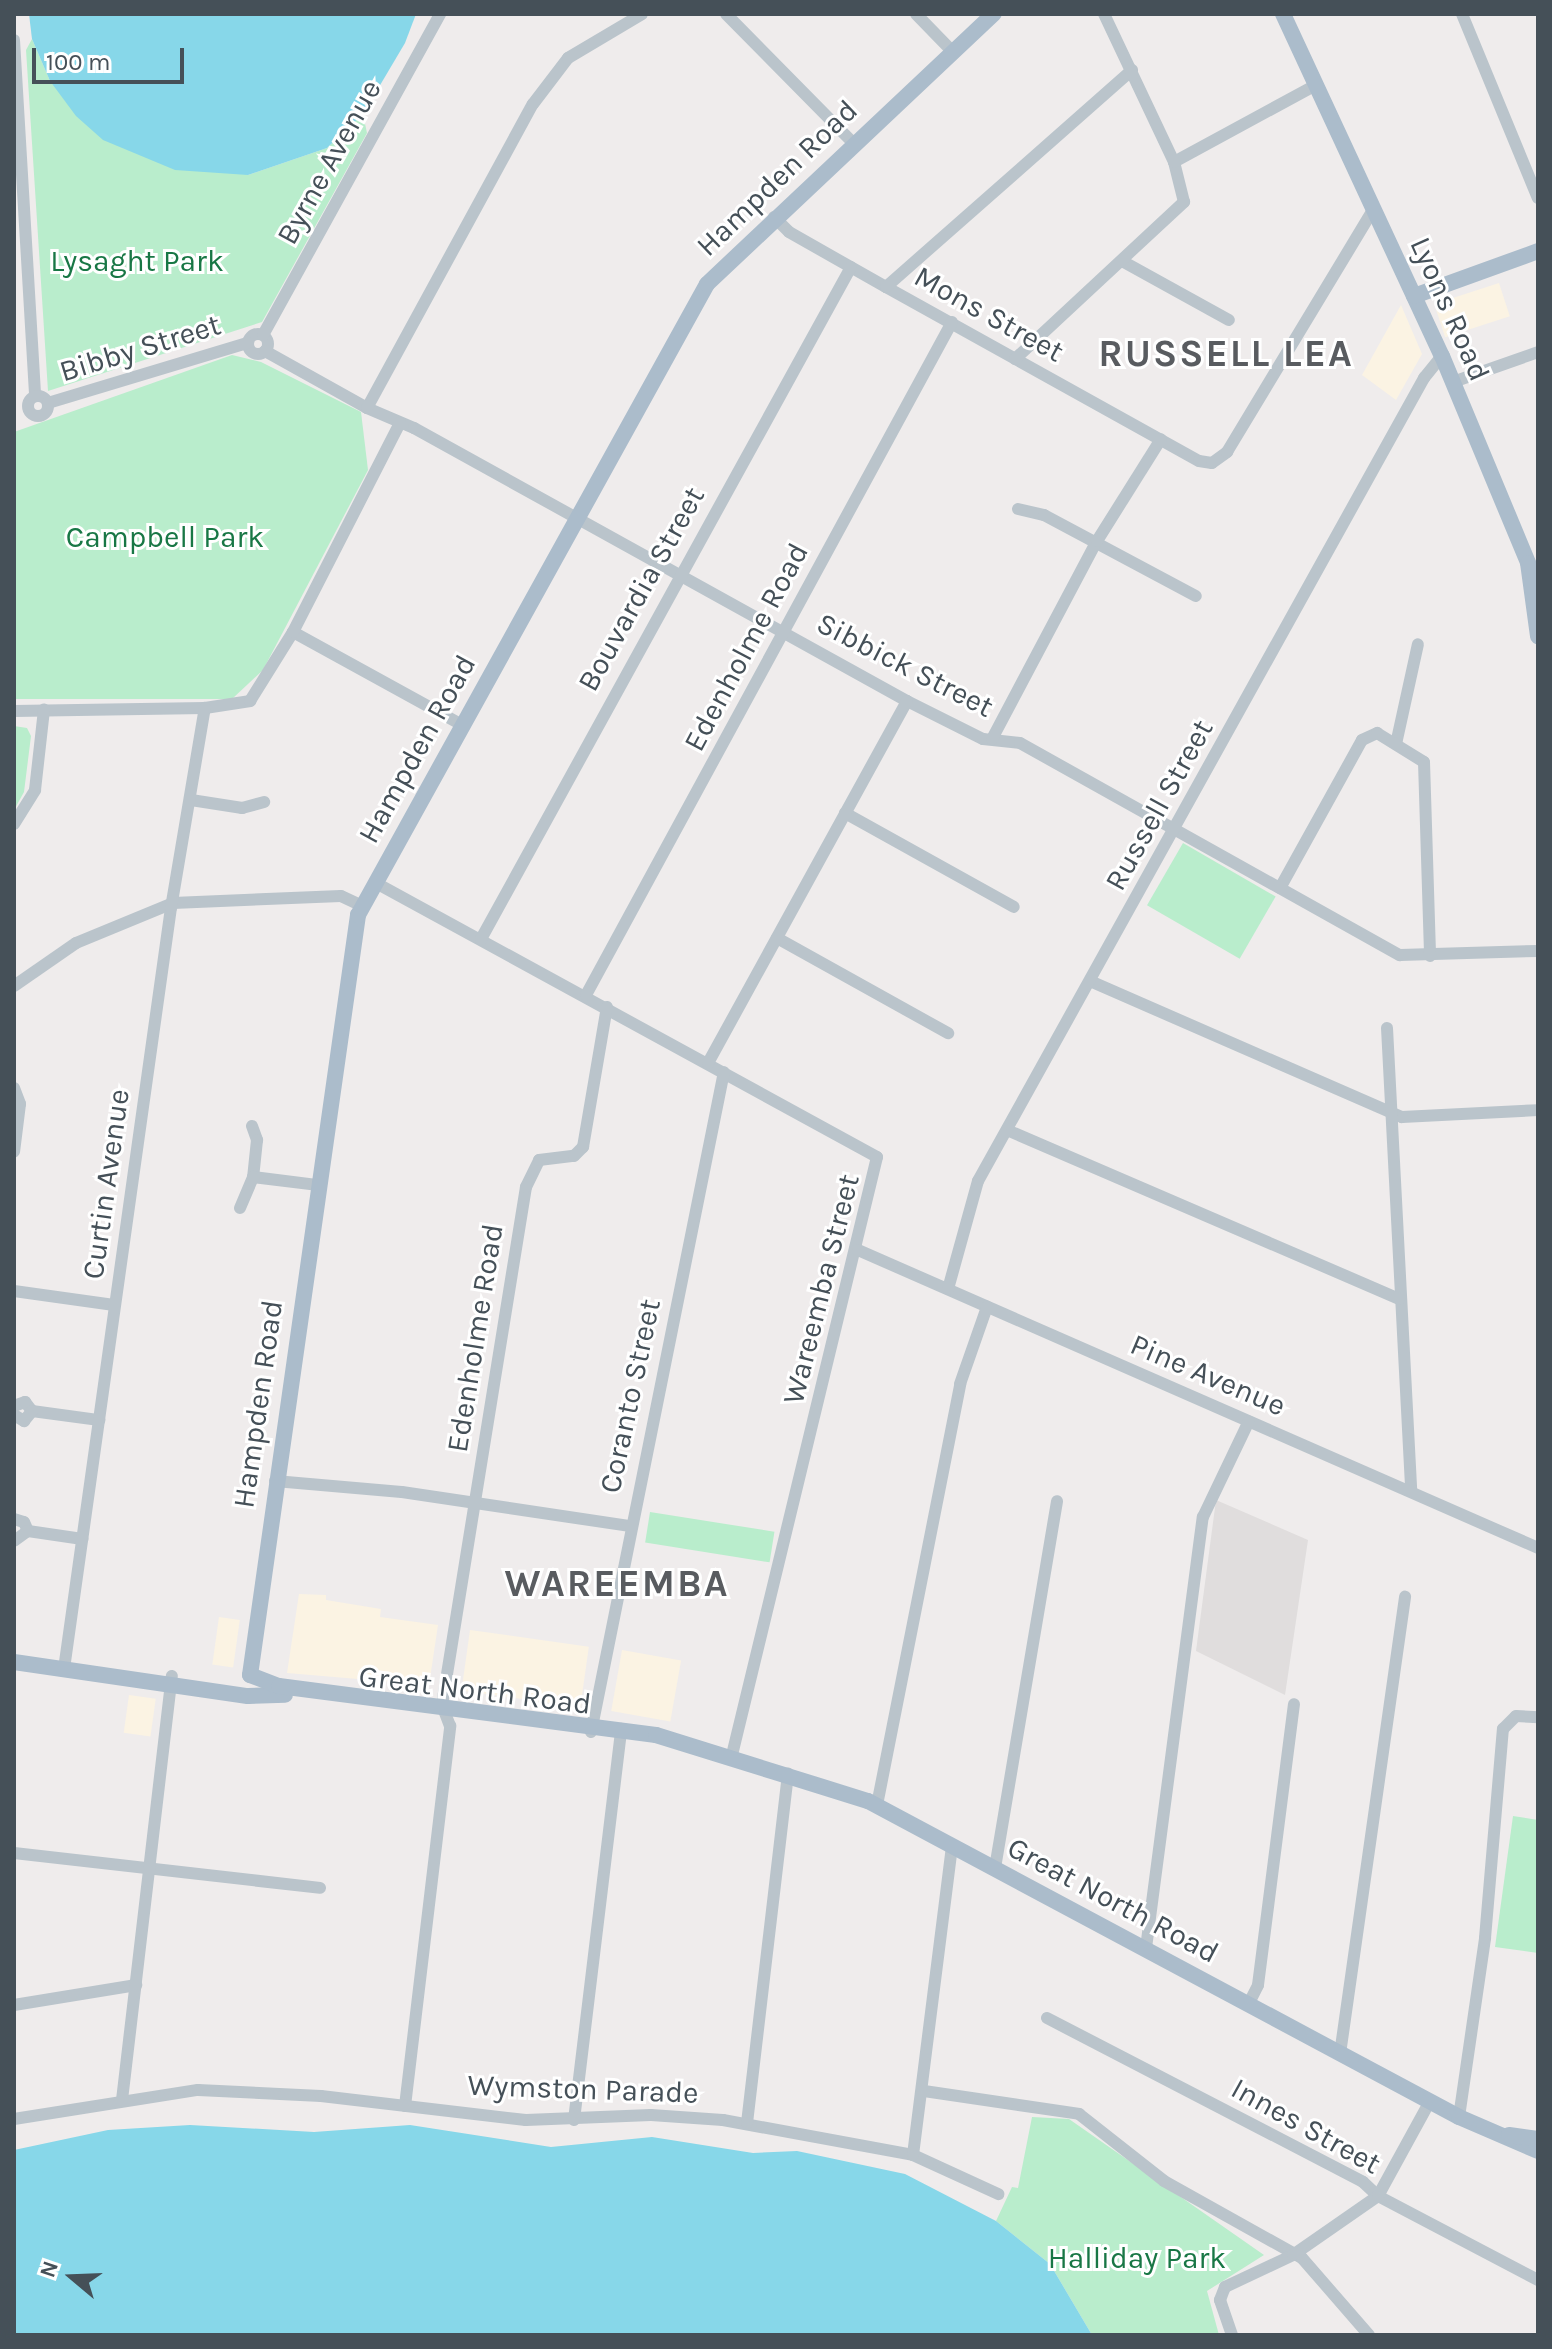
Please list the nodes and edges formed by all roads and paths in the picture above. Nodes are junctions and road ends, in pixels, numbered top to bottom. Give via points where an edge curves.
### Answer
1 (440, 14) edge
2 (642, 14) edge
3 (726, 14) edge
4 (916, 14) edge
5 (994, 14) edge
6 (1104, 14) edge
7 (1283, 14) edge
8 (1462, 14) edge
9 (14, 40) edge
10 (953, 52) junction
11 (1132, 70) junction
12 (1316, 85) junction
13 (853, 143) junction
14 (1174, 162) junction
15 (1538, 198) edge
16 (1374, 208) junction
17 (774, 217) junction
18 (1538, 251) edge
19 (1122, 261) junction
20 (851, 267) junction
21 (886, 287) junction
22 (1414, 296) junction
23 (1229, 320) dead end
24 (952, 322) junction
25 (263, 335) junction
26 (247, 343) junction
27 (265, 351) junction
28 (1538, 352) edge
29 (1442, 356) junction
30 (1015, 359) junction
31 (1453, 382) junction
32 (35, 396) junction
33 (48, 403) junction
34 (367, 408) junction
35 (28, 410) junction
36 (14, 416) edge
37 (400, 423) junction
38 (1161, 439) junction
39 (1018, 509) dead end
40 (576, 517) junction
41 (1097, 541) junction
42 (1533, 562) edge
43 (679, 573) junction
44 (1196, 596) dead end
45 (293, 632) junction
46 (785, 632) junction
47 (1538, 636) edge
48 (1418, 644) dead end
49 (907, 701) junction
50 (205, 708) junction
51 (44, 710) junction
52 (14, 711) edge
53 (462, 725) junction
54 (992, 739) junction
55 (1396, 744) junction
56 (191, 800) junction
57 (264, 802) dead end
58 (845, 813) junction
59 (14, 824) edge
60 (1176, 829) junction
61 (376, 883) junction
62 (1280, 888) junction
63 (173, 903) junction
64 (362, 906) junction
65 (1014, 907) dead end
66 (777, 938) junction
67 (481, 939) junction
68 (1538, 951) edge
69 (1430, 956) junction
70 (1090, 981) junction
71 (14, 986) edge
72 (586, 995) junction
73 (607, 1007) junction
74 (1387, 1028) dead end
75 (948, 1033) dead end
76 (708, 1063) junction
77 (724, 1072) junction
78 (14, 1088) edge
79 (1538, 1110) edge
80 (1390, 1114) junction
81 (252, 1126) dead end
82 (1007, 1130) junction
83 (14, 1152) edge
84 (253, 1177) junction
85 (317, 1185) junction
86 (240, 1208) dead end
87 (858, 1250) junction
88 (948, 1289) junction
89 (14, 1291) edge
90 (1399, 1299) junction
91 (114, 1305) junction
92 (987, 1307) junction
93 (14, 1406) edge
94 (32, 1411) junction
95 (14, 1415) edge
96 (99, 1420) junction
97 (1249, 1421) junction
98 (275, 1481) junction
99 (1411, 1491) junction
100 (1057, 1501) dead end
101 (475, 1503) junction
102 (14, 1519) edge
103 (630, 1526) junction
104 (28, 1531) junction
105 (82, 1539) junction
106 (14, 1541) edge
107 (1538, 1548) edge
108 (1405, 1597) dead end
109 (14, 1662) edge
110 (64, 1669) junction
111 (172, 1681) junction
112 (249, 1684) junction
113 (1294, 1704) dead end
114 (446, 1710) junction
115 (1538, 1717) edge
116 (591, 1728) junction
117 (621, 1733) junction
118 (732, 1755) junction
119 (788, 1773) junction
120 (877, 1805) junction
121 (952, 1845) junction
122 (14, 1853) edge
123 (149, 1868) junction
124 (995, 1868) junction
125 (320, 1888) dead end
126 (1146, 1948) junction
127 (136, 1985) junction
128 (14, 2005) edge
129 (1248, 2005) junction
130 (1047, 2018) dead end
131 (1340, 2054) junction
132 (924, 2091) junction
133 (122, 2100) junction
134 (1430, 2101) junction
135 (405, 2106) junction
136 (1459, 2117) junction
137 (14, 2119) edge
138 (574, 2120) junction
139 (747, 2123) junction
140 (1499, 2135) junction
141 (1538, 2139) edge
142 (1538, 2151) edge
143 (913, 2155) junction
144 (998, 2194) dead end
145 (1378, 2196) junction
146 (1293, 2255) junction
147 (1538, 2280) edge
148 (1232, 2335) edge
149 (1369, 2335) edge

1 - 25 street, Byrne Avenue
2 - 34 street via 568,58 533,104
3 - 13 street
4 - 10 street
5 - 10 main road, Hampden Road
6 - 11 street
7 - 12 main road, Lyons Road
8 - 15 street
9 - 32 street
10 - 13 main road, Hampden Road
11 - 14 street
11 - 21 street
12 - 14 street
12 - 16 main road, Lyons Road
13 - 17 main road, Hampden Road
14 - 19 street via 1184,202
16 - 22 main road, Lyons Road
16 - 38 street, Mons Street via 1227,452 1204,463
17 - 20 street, Mons Street via 789,232
17 - 40 main road, Hampden Road via 718,270 689,311
18 - 22 main road
19 - 23 street
19 - 30 street
20 - 21 street, Mons Street
20 - 43 street, Bouvardia Street
21 - 24 street, Mons Street
22 - 29 main road, Lyons Road
24 - 30 street, Mons Street
24 - 46 street, Edenholme Road
25 - 26 street via 253,334
25 - 27 street
26 - 27 street via 255,354
26 - 33 street, Bibby Street
27 - 34 street, Sibbick Street
28 - 31 street
29 - 31 main road, Lyons Road
29 - 60 street, Russell Street via 1424,378
30 - 38 street, Mons Street
31 - 42 main road, Lyons Road
32 - 33 street
32 - 35 street
33 - 35 street, Bibby Street via 41,416
34 - 37 street, Sibbick Street
35 - 36 street, Bibby Street
37 - 40 street, Sibbick Street
37 - 45 street
38 - 41 street
39 - 41 street via 1044,515
40 - 43 street, Sibbick Street
40 - 53 main road, Hampden Road
41 - 44 street
41 - 54 street
42 - 47 main road, Lyons Road
43 - 46 street, Sibbick Street
43 - 67 street, Bouvardia Street
45 - 50 street via 250,701
45 - 53 street
46 - 49 street, Sibbick Street
46 - 72 street, Edenholme Road
48 - 55 street
49 - 54 street, Sibbick Street
49 - 58 street
50 - 51 street
50 - 56 street, Curtin Avenue
51 - 52 street
51 - 59 street via 35,790
53 - 61 main road, Hampden Road
54 - 60 street, Sibbick Street via 1020,743
55 - 62 street via 1377,733 1362,740
55 - 69 street via 1424,762
56 - 57 street via 242,808
56 - 63 street, Curtin Avenue
58 - 65 street
58 - 66 street
60 - 62 street, Sibbick Street
60 - 70 street, Russell Street
61 - 64 main road, Hampden Road
61 - 67 street, Wareemba Street
62 - 69 street, Sibbick Street via 1400,955
63 - 64 street via 341,896
63 - 71 street via 76,943
63 - 91 street, Curtin Avenue
64 - 85 main road, Hampden Road via 354,927
66 - 75 street
66 - 76 street
67 - 72 street, Wareemba Street
68 - 69 street, Sibbick Street
70 - 80 street
70 - 82 street, Russell Street
72 - 73 street, Wareemba Street
73 - 76 street, Wareemba Street
73 - 101 street, Edenholme Road via 581,1151 569,1158 539,1160 527,1178
74 - 80 street
76 - 77 street, Wareemba Street
77 - 87 street, Wareemba Street via 877,1157
77 - 103 street, Coranto Street
78 - 83 street via 20,1104
79 - 80 street
80 - 90 street
81 - 84 street via 257,1140
82 - 88 street, Russell Street via 970,1197
82 - 90 street
84 - 85 street
84 - 86 street
85 - 98 main road, Hampden Road
87 - 88 street, Pine Avenue
87 - 118 street, Wareemba Street
88 - 92 street, Pine Avenue
89 - 91 street
90 - 99 street
91 - 96 street, Curtin Avenue
92 - 97 street, Pine Avenue
92 - 120 street via 960,1384
93 - 94 street via 25,1402
94 - 95 street via 24,1421
94 - 96 street
96 - 105 street, Curtin Avenue
97 - 99 street, Pine Avenue
97 - 126 street via 1203,1517
98 - 101 street
98 - 112 main road, Hampden Road
99 - 107 street, Pine Avenue
100 - 124 street
101 - 103 street
101 - 114 street, Edenholme Road
102 - 104 street via 24,1522
103 - 116 street, Coranto Street
104 - 105 street
104 - 106 street
105 - 110 street, Curtin Avenue
108 - 131 street
109 - 110 main road, Great North Road
110 - 111 main road, Great North Road
111 - 112 main road, Great North Road
111 - 123 street
112 - 114 main road, Great North Road
113 - 129 street via 1258,1985
114 - 116 main road, Great North Road
114 - 135 street, Edenholme Road
115 - 136 street via 1516,1716 1503,1729 1485,1938
116 - 117 main road, Great North Road
117 - 118 main road, Great North Road
117 - 138 street
118 - 119 main road, Great North Road
119 - 120 main road, Great North Road
119 - 139 street
120 - 121 main road, Great North Road
121 - 124 main road, Great North Road
121 - 132 street
122 - 123 street
123 - 125 street
123 - 127 street
124 - 126 main road, Great North Road
126 - 129 main road, Great North Road
127 - 128 street
127 - 133 street
129 - 131 main road, Great North Road
130 - 145 street, Innes Street via 1363,2182
131 - 134 main road, Great North Road
132 - 143 street
132 - 146 street via 1079,2114 1164,2181
133 - 135 street, Wymston Parade via 198,2090
133 - 137 street, Wymston Parade
134 - 136 main road, Great North Road
134 - 145 street
135 - 138 street, Wymston Parade
136 - 140 main road, Great North Road
138 - 139 street, Wymston Parade via 651,2115
139 - 143 street, Wymston Parade
140 - 141 main road, Great North Road
140 - 142 main road, Great North Road
143 - 144 street, Wymston Parade
145 - 146 street
145 - 147 street, Innes Street
146 - 148 street via 1232,2282 1222,2294
146 - 149 street via 1302,2258

